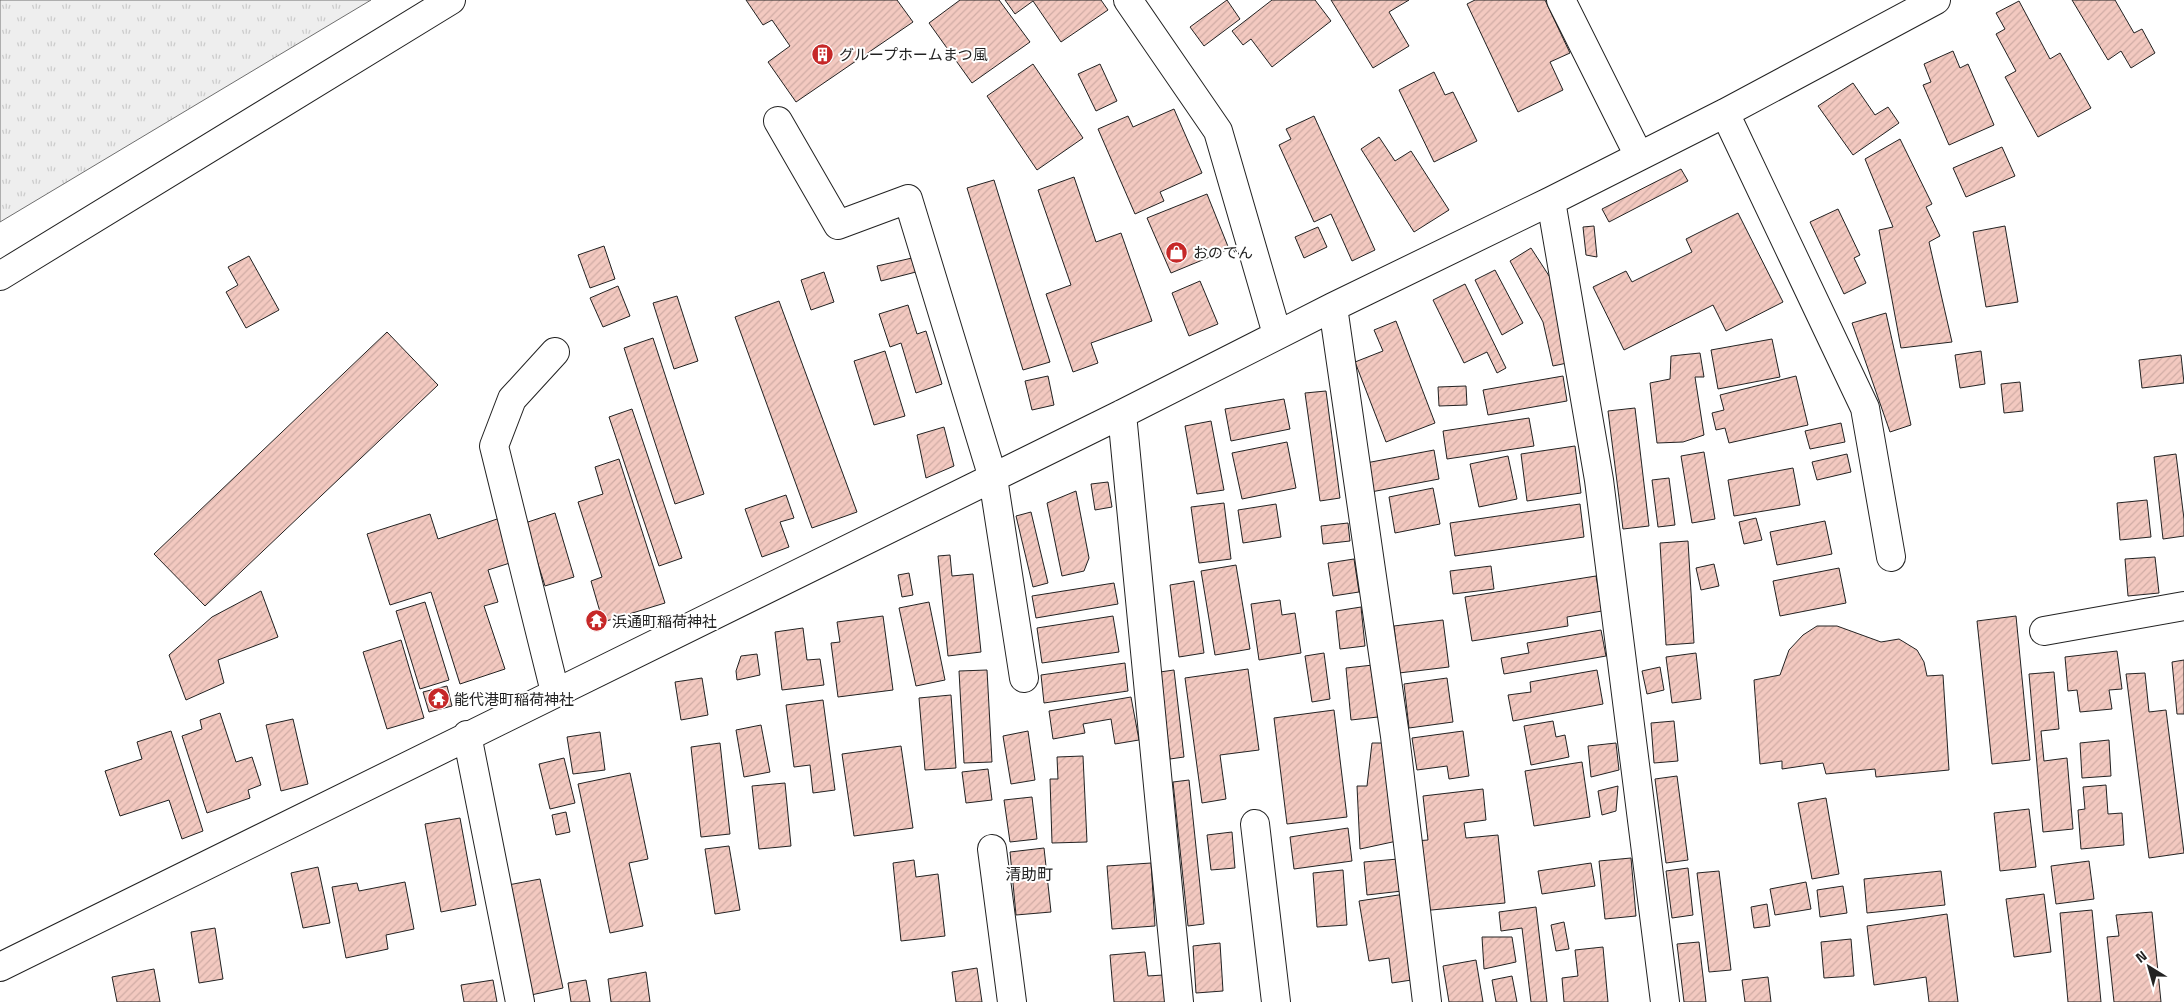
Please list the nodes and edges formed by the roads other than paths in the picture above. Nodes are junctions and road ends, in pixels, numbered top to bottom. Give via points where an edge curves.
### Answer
1 (451, 0) edge
2 (1128, 0) edge
3 (1561, 0) edge
4 (1936, 0) edge
5 (1725, 113) junction
6 (778, 121) dead end
7 (1639, 156) junction
8 (1551, 202) junction
9 (0, 276) edge
10 (1333, 307) junction
11 (1277, 334) junction
12 (555, 352) dead end
13 (1122, 414) junction
14 (993, 478) junction
15 (1891, 557) dead end
16 (2184, 606) edge
17 (2044, 631) dead end
18 (1024, 678) dead end
19 (556, 692) junction
20 (468, 735) junction
21 (1254, 824) dead end
22 (992, 850) dead end
23 (0, 966) edge
24 (520, 1002) edge
25 (1012, 1002) edge
26 (1179, 1002) edge
27 (1276, 1002) edge
28 (1427, 1002) edge
29 (1665, 1002) edge

1 - 9 street
2 - 11 street via 1218,131
3 - 7 street
4 - 5 street
5 - 7 street
5 - 15 street via 1865,408
6 - 14 street via 838,225 908,199
7 - 8 street
8 - 10 street
8 - 29 street via 1599,480
10 - 11 street
10 - 28 street via 1395,736
11 - 13 street
12 - 19 street via 512,399 494,446
13 - 14 street
13 - 26 street
14 - 18 street
14 - 19 street
16 - 17 street
19 - 20 street
20 - 23 street
20 - 24 street
21 - 27 street
22 - 25 street

